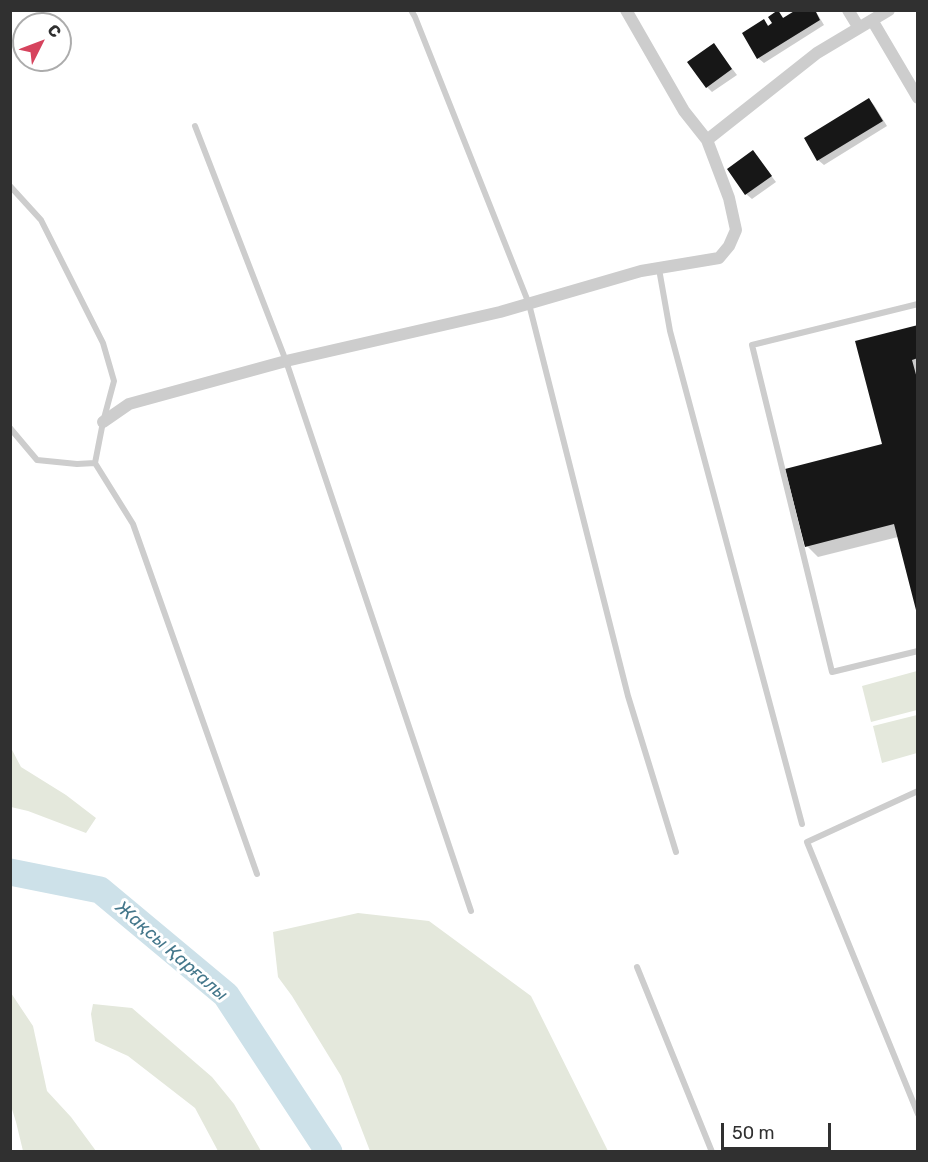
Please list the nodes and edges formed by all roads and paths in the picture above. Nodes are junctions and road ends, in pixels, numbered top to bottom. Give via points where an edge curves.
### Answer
1 (411, 10) edge
2 (626, 10) edge
3 (848, 10) edge
4 (889, 10) edge
5 (872, 20) junction
6 (859, 28) junction
7 (918, 98) edge
8 (195, 126) dead end
9 (707, 140) junction
10 (10, 186) edge
11 (658, 268) junction
12 (529, 303) junction
13 (918, 304) edge
14 (286, 361) junction
15 (103, 422) junction
16 (10, 428) edge
17 (94, 463) junction
18 (918, 651) edge
19 (918, 791) edge
20 (802, 824) dead end
21 (676, 852) dead end
22 (257, 874) dead end
23 (471, 911) dead end
24 (637, 967) dead end
25 (918, 1114) edge
26 (712, 1152) edge

1 - 12 lane
2 - 9 street via 684,111
3 - 6 street
4 - 5 street
5 - 6 street
5 - 7 street
6 - 9 street via 817,53
8 - 14 lane
9 - 11 street via 729,198 736,230 719,258
10 - 15 lane via 41,220 103,344 114,381
11 - 12 street
11 - 20 lane via 670,331
12 - 14 street
12 - 21 lane via 628,696
13 - 18 lane via 752,345 832,672
14 - 15 street via 129,404
14 - 23 lane
15 - 17 lane
16 - 17 lane via 37,460
17 - 22 lane via 133,524
19 - 25 lane via 807,842
24 - 26 lane

